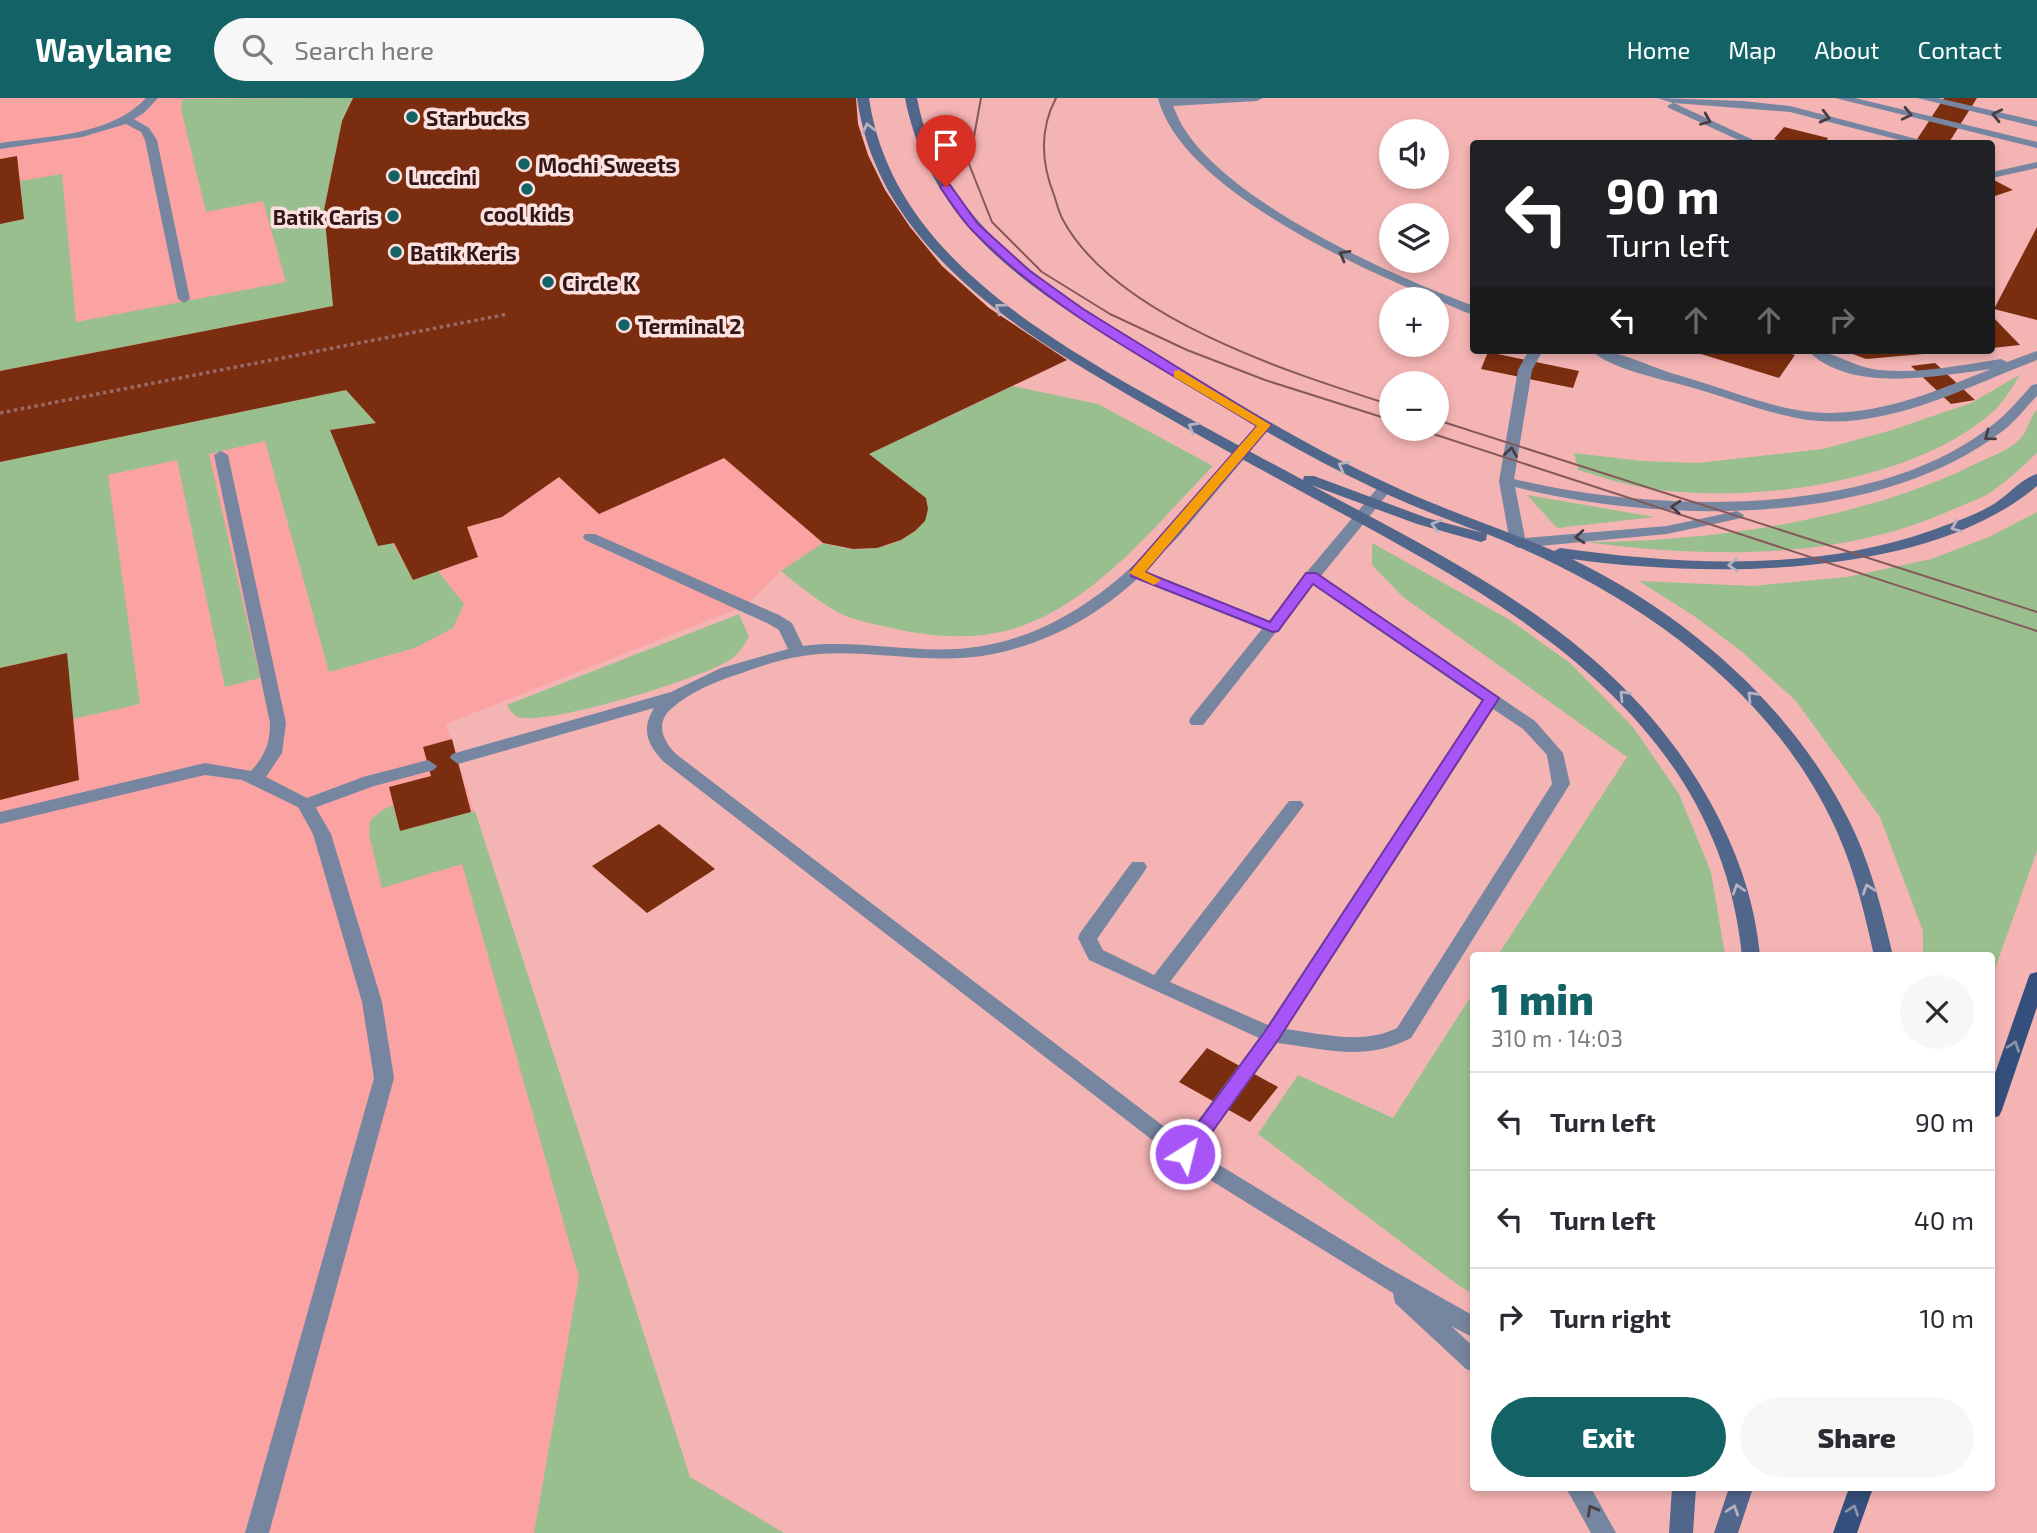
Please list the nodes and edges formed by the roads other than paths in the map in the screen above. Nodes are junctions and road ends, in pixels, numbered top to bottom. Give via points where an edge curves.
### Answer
1 (152, 98) edge
2 (863, 98) edge
3 (911, 98) edge
4 (1257, 98) edge
5 (1654, 98) edge
6 (1663, 98) edge
7 (1777, 98) edge
8 (1841, 98) edge
9 (1923, 98) edge
10 (1165, 100) edge
11 (1734, 105) junction
12 (126, 119) junction
13 (2037, 124) edge
14 (1749, 140) edge
15 (1915, 140) edge
16 (2037, 145) edge
17 (0, 146) edge
18 (2002, 161) dead end
19 (2037, 165) edge
20 (1995, 173) edge
21 (184, 299) dead end
22 (1470, 310) edge
23 (1534, 354) edge
24 (1606, 354) edge
25 (1822, 354) edge
26 (2037, 355) edge
27 (2021, 360) junction
28 (2037, 388) edge
29 (1265, 425) junction
30 (221, 455) dead end
31 (1254, 458) junction
32 (2037, 478) edge
33 (1506, 481) junction
34 (1385, 488) junction
35 (1816, 498) junction
36 (590, 537) dead end
37 (1518, 543) junction
38 (1136, 573) junction
39 (1311, 576) junction
40 (1273, 628) junction
41 (797, 651) junction
42 (677, 696) junction
43 (1492, 698) junction
44 (1197, 720) dead end
45 (458, 758) dead end
46 (428, 766) dead end
47 (255, 777) junction
48 (306, 805) junction
49 (1296, 805) dead end
50 (0, 818) edge
51 (1139, 867) dead end
52 (1750, 952) edge
53 (1883, 952) edge
54 (2037, 979) edge
55 (1157, 985) junction
56 (1272, 1035) junction
57 (1995, 1101) edge
58 (1185, 1154) junction
59 (1377, 1273) junction
60 (1470, 1326) edge
61 (1470, 1358) edge
62 (1580, 1491) edge
63 (1684, 1491) edge
64 (1740, 1491) edge
65 (1860, 1491) edge
66 (257, 1533) edge
67 (1604, 1533) edge
68 (1681, 1533) edge
69 (1726, 1533) edge
70 (1845, 1533) edge

1 - 12 street
31 -> 2 street via 1044,340 996,306 950,264 915,225 892,189 875,154
3 - 29 street via 914,118 946,187 985,236 1079,312
4 - 10 street
5 -> 14 street
6 - 11 street
7 - 11 street
8 -> 16 street
13 -> 9 street
22 -> 10 street via 1356,262 1247,195 1192,145 1175,125
11 -> 15 street via 1790,109
12 - 17 street via 78,134
12 - 21 street via 145,130 151,140
18 - 19 street
19 - 20 street
33 -> 23 street via 1525,370
24 - 27 street via 1794,413 1830,417 1916,402
25 - 27 street via 1854,370 1891,376
26 - 27 street
28 -> 35 street via 1991,435 1966,452 1883,484
34 -> 29 street
29 - 38 street
30 - 47 street via 278,723 279,744 272,760
32 -> 31 street via 1983,517 1935,535 1838,558 1712,565 1591,559 1468,534
52 -> 31 street via 1739,891 1699,793 1662,739 1611,681 1562,639 1455,570
35 -> 33 street via 1760,506 1683,507 1614,503
33 - 37 street
34 - 37 street
34 - 39 street
35 -> 37 street via 1667,530
36 - 41 street via 773,619 786,627
53 -> 37 street via 1879,922 1841,818 1791,739 1752,695 1719,664 1636,603 1578,569
38 - 40 street
38 - 41 street via 1067,622 1000,649 963,654 852,648
39 - 40 street
39 - 43 street
40 - 44 street
41 - 42 street via 734,668
42 - 45 street
42 - 58 street via 654,720 658,746 670,758
43 - 56 street
43 - 56 street via 1529,725 1555,753 1561,784 1404,1033 1385,1043 1362,1046
46 - 48 street via 369,781
47 - 48 street
47 - 50 street via 205,769
48 - 66 street via 322,834 372,1002 384,1078
49 - 55 street
51 - 55 street via 1087,938 1096,954
57 -> 54 main road
55 - 56 street
56 - 58 street
58 - 59 street
59 - 60 street
59 - 61 street
67 -> 62 street
63 - 68 street
69 -> 64 street
70 -> 65 main road

